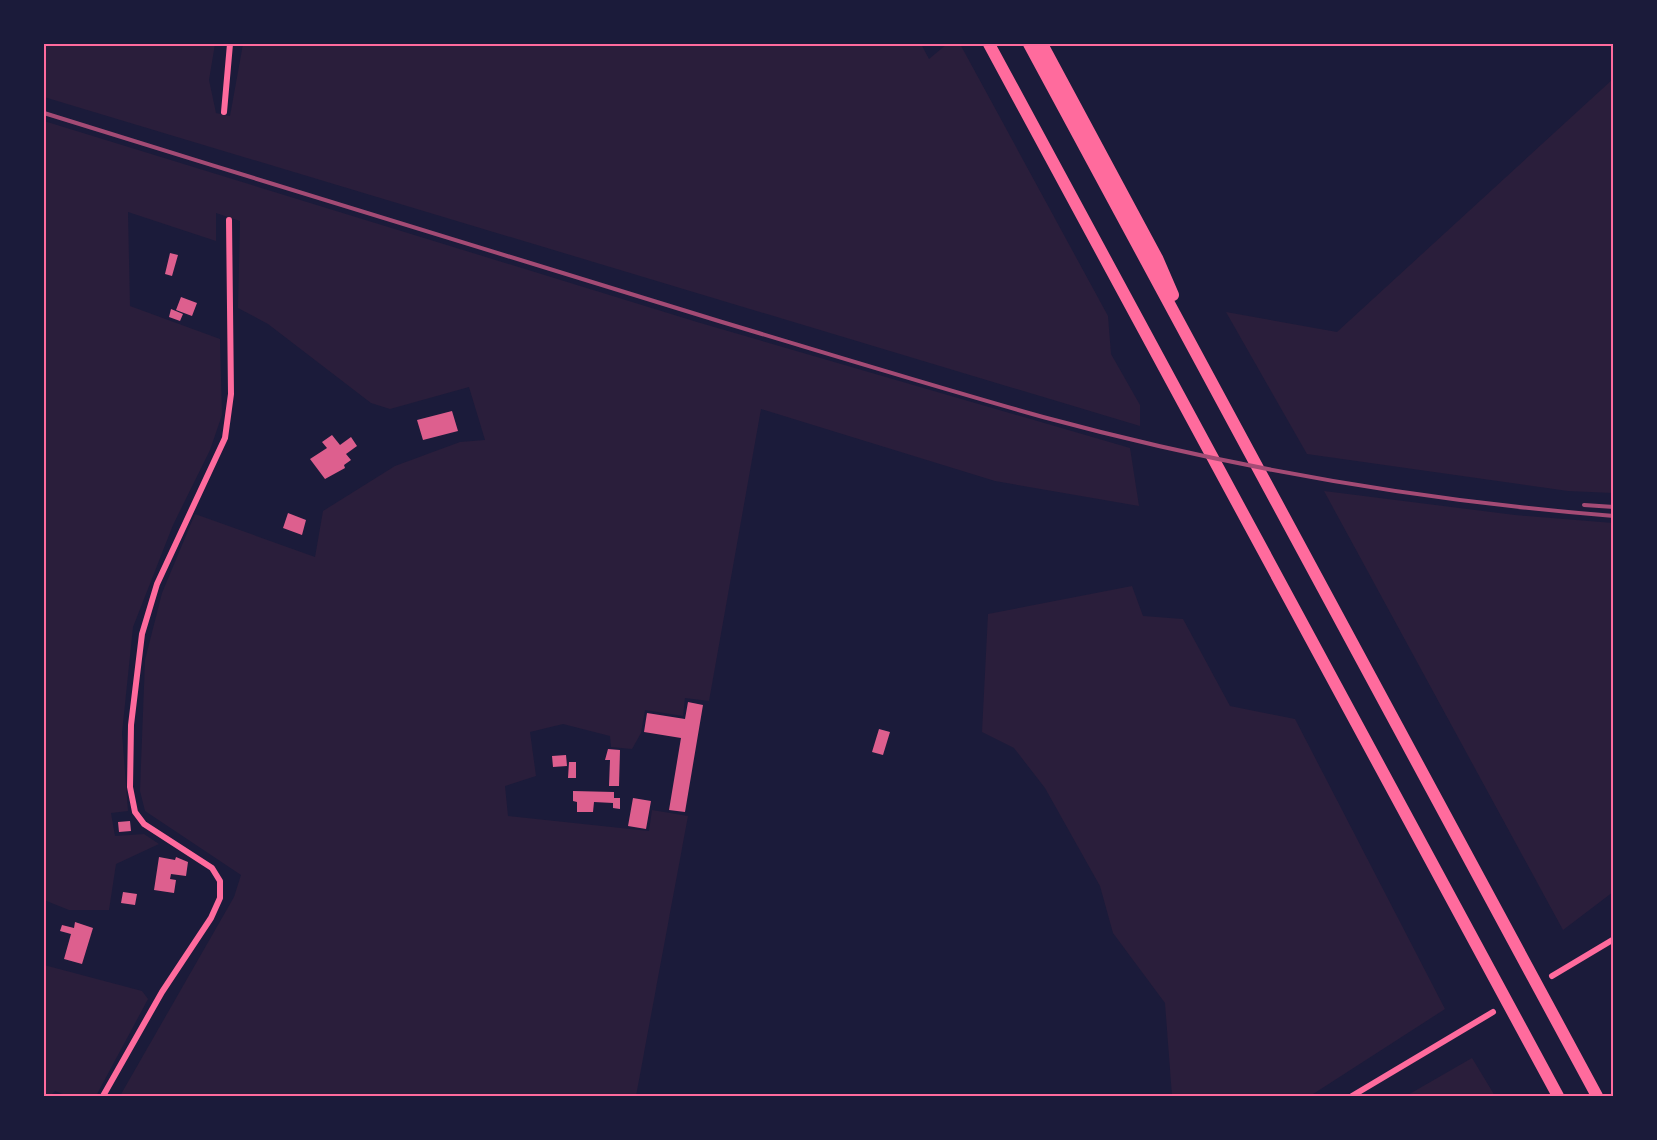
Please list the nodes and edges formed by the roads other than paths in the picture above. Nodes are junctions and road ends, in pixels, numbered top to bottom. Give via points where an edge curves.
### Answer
1 (230, 44) edge
2 (989, 44) edge
3 (1029, 44) edge
4 (1042, 44) edge
5 (224, 112) dead end
6 (228, 220) dead end
7 (1211, 381) junction
8 (1614, 939) edge
9 (1552, 976) dead end
10 (1492, 1012) dead end
11 (103, 1096) edge
12 (1352, 1096) edge
13 (1558, 1096) edge
14 (1597, 1096) edge

1 - 5 street
2 - 13 highway
3 - 7 highway
4 - 7 highway via 1157,258
6 - 11 street via 231,394 225,438 157,584 142,634 131,725 130,788 135,812 144,824 212,868 220,881 220,898
7 - 14 highway
8 - 9 street
10 - 12 street

